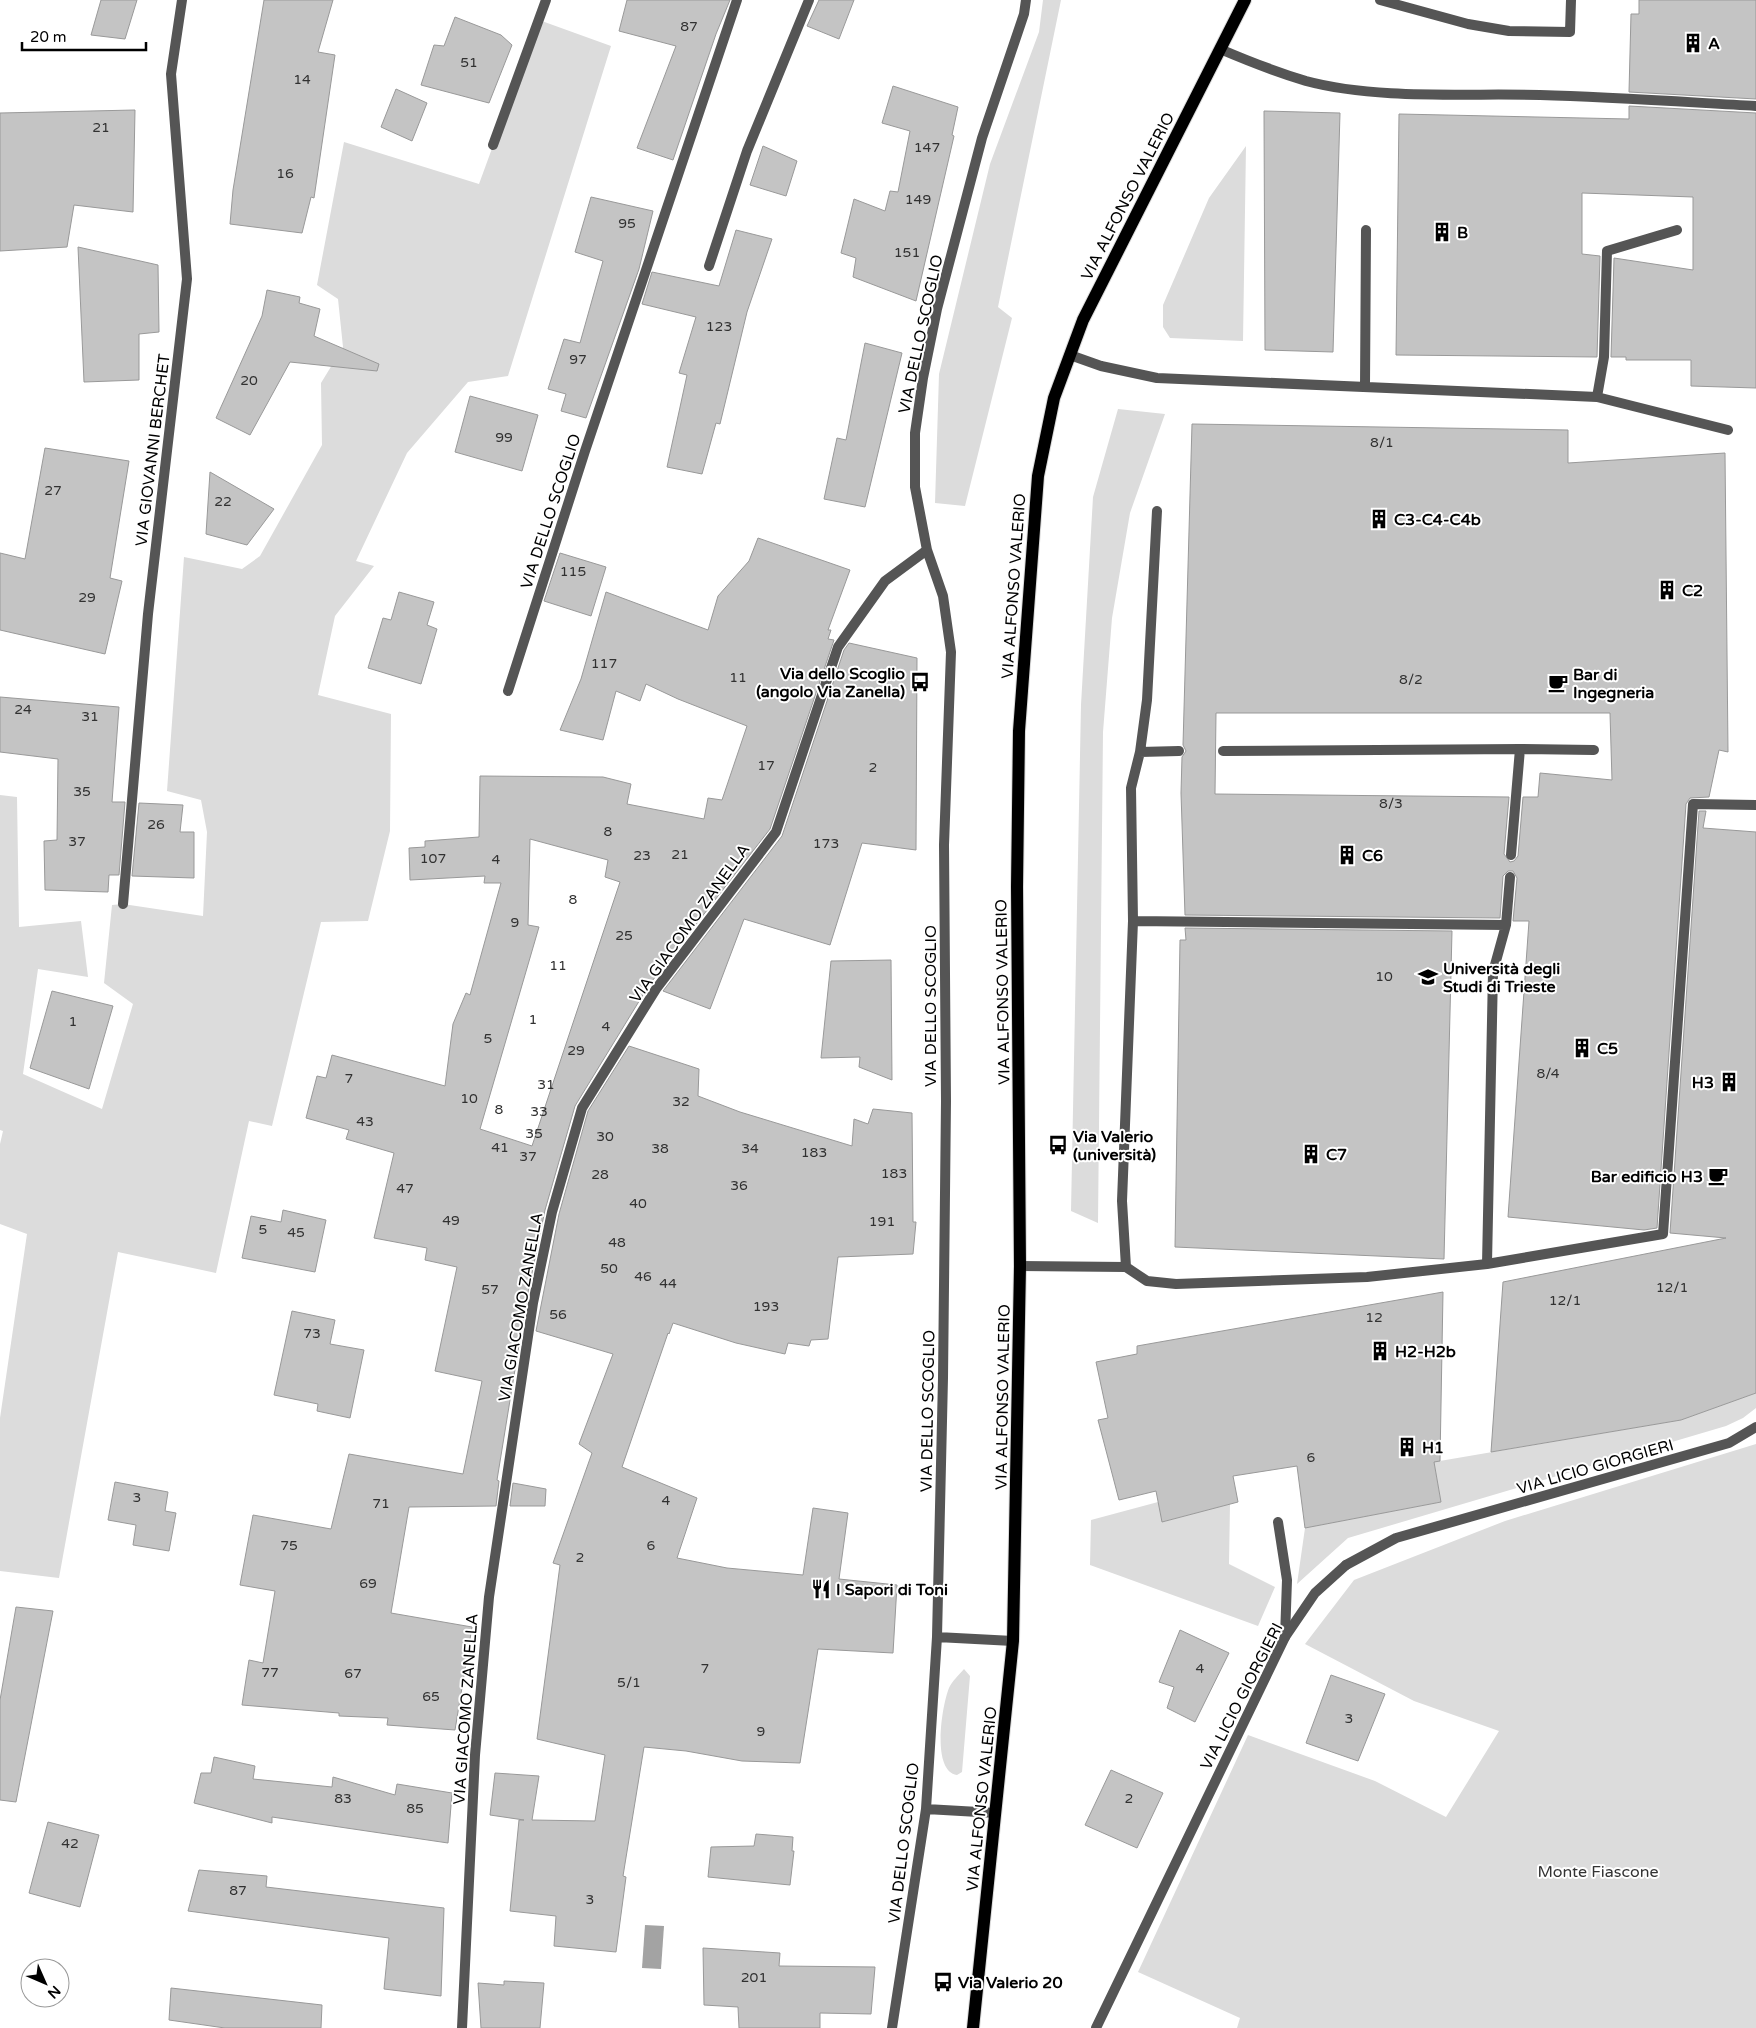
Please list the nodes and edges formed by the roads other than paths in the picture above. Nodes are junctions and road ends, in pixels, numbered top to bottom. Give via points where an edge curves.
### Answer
1 (182, 0) edge
2 (546, 0) edge
3 (737, 0) edge
4 (809, 0) edge
5 (1026, 0) edge
6 (1245, 0) edge
7 (1380, 0) edge
8 (1571, 0) edge
9 (1220, 49) junction
10 (1756, 106) edge
11 (493, 145) dead end
12 (1366, 230) dead end
13 (1677, 230) dead end
14 (709, 266) dead end
15 (1070, 355) junction
16 (1364, 387) junction
17 (1596, 397) junction
18 (1728, 430) dead end
19 (1157, 511) dead end
20 (927, 550) junction
21 (508, 692) dead end
22 (1520, 749) junction
23 (1594, 750) dead end
24 (1223, 751) dead end
25 (1140, 752) junction
26 (1179, 752) dead end
27 (1756, 805) edge
28 (1511, 855) dead end
29 (1510, 877) dead end
30 (124, 904) dead end
31 (1133, 921) junction
32 (1506, 924) junction
33 (1487, 1264) junction
34 (1020, 1266) junction
35 (1126, 1267) junction
36 (1756, 1427) edge
37 (1278, 1522) dead end
38 (937, 1637) junction
39 (1284, 1637) junction
40 (1013, 1641) junction
41 (926, 1809) junction
42 (996, 1813) junction
43 (462, 2028) edge
44 (892, 2028) edge
45 (973, 2028) edge
46 (1096, 2028) edge

1 - 30 street, VIA GIOVANNI BERCHET via 171,74 186,280 148,614
2 - 11 street
3 - 21 street, VIA DELLO SCOGLIO via 585,451
4 - 14 street via 747,152
5 - 20 street, VIA DELLO SCOGLIO via 982,138 937,309 923,378 915,433 915,487
6 - 9 main road, VIA ALFONSO VALERIO
7 - 8 street via 1509,32 1570,32
9 - 10 street via 1307,81 1357,89
9 - 15 main road, VIA ALFONSO VALERIO via 1083,320
12 - 16 street
13 - 17 street via 1607,251 1604,357
15 - 16 street via 1157,378
15 - 34 main road, VIA ALFONSO VALERIO via 1054,398 1038,476 1019,731
16 - 17 street
17 - 18 street
19 - 25 street via 1147,700
20 - 38 street, VIA DELLO SCOGLIO via 943,596 951,652 944,846 946,1100
20 - 43 street, VIA GIACOMO ZANELLA via 885,581 843,636 776,832 656,989 582,1108 552,1212 532,1303 489,1597 476,1755
22 - 23 street
22 - 24 street
22 - 28 street
25 - 26 street
25 - 31 street via 1131,788
27 - 33 street via 1692,804 1663,1234
29 - 32 street
31 - 32 street
31 - 35 street via 1122,1201
32 - 33 street via 1493,972
33 - 35 street via 1367,1277 1176,1284 1147,1281
34 - 35 street
34 - 40 main road, VIA ALFONSO VALERIO
36 - 39 street, VIA LICIO GIORGIERI via 1729,1443 1396,1538 1346,1565 1315,1593
37 - 39 street via 1287,1580
38 - 40 street
38 - 41 street, VIA DELLO SCOGLIO
39 - 46 street, VIA LICIO GIORGIERI
40 - 42 main road, VIA ALFONSO VALERIO
41 - 42 street
41 - 44 street, VIA DELLO SCOGLIO
42 - 45 main road, VIA ALFONSO VALERIO

